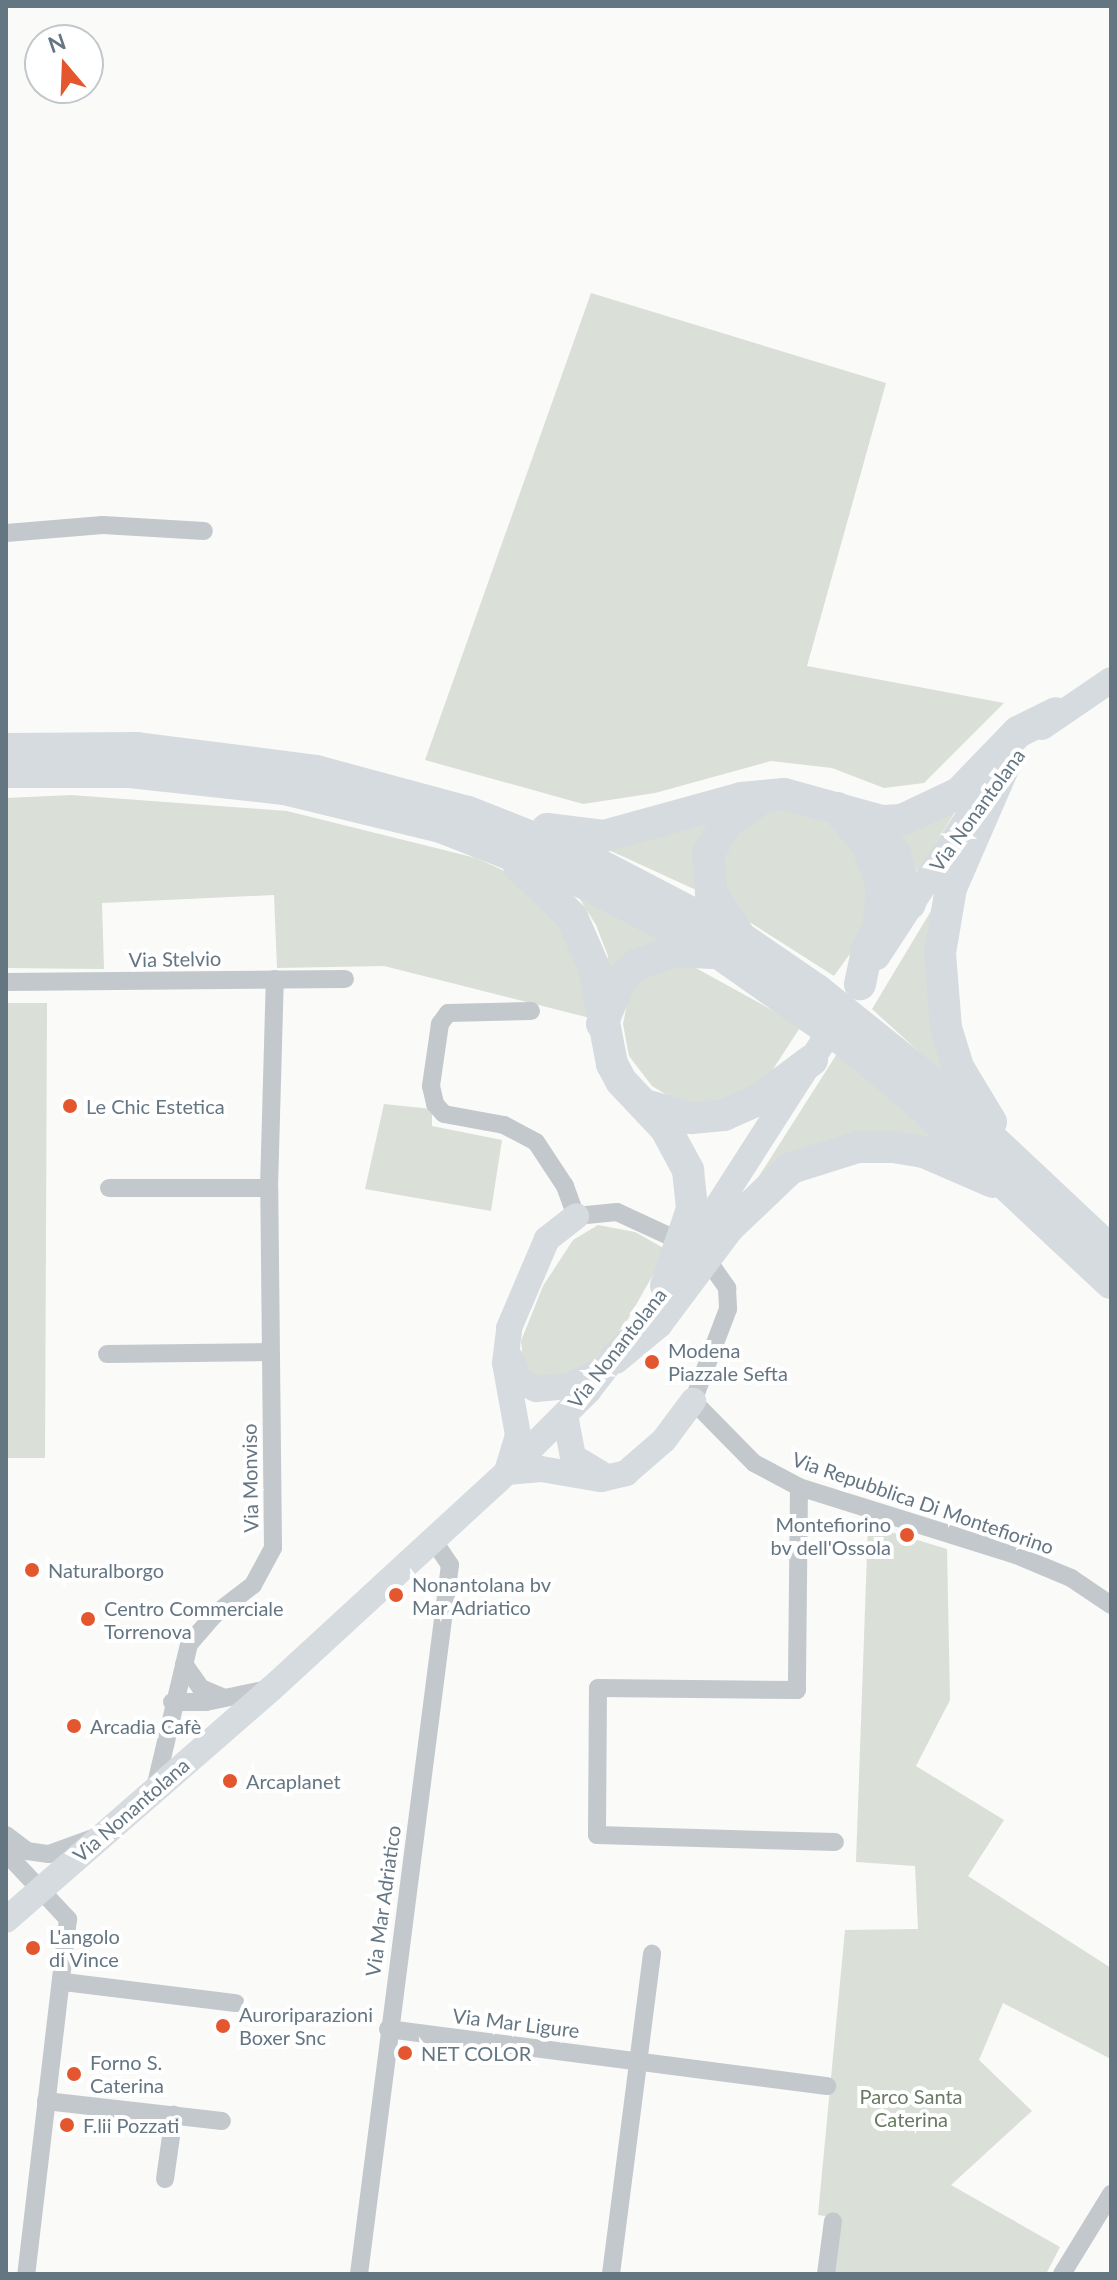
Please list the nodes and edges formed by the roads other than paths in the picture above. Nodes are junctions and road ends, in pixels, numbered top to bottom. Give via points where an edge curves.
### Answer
1 (204, 531) dead end
2 (6, 533) edge
3 (1111, 680) edge
4 (1056, 713) junction
5 (6, 749) edge
6 (1005, 764) junction
7 (6, 772) edge
8 (766, 797) junction
9 (849, 811) junction
10 (468, 812) junction
11 (490, 846) junction
12 (910, 904) junction
13 (731, 946) junction
14 (275, 979) junction
15 (345, 979) dead end
16 (6, 982) edge
17 (860, 984) junction
18 (531, 1011) dead end
19 (602, 1024) junction
20 (812, 1060) junction
21 (648, 1106) junction
22 (1011, 1156) junction
23 (109, 1188) dead end
24 (269, 1188) junction
25 (1012, 1189) junction
26 (576, 1216) junction
27 (669, 1236) dead end
28 (1111, 1251) edge
29 (709, 1262) dead end
30 (1111, 1283) edge
31 (666, 1286) junction
32 (507, 1348) junction
33 (269, 1352) junction
34 (107, 1354) dead end
35 (612, 1362) junction
36 (693, 1401) junction
37 (565, 1415) junction
38 (507, 1472) junction
39 (616, 1476) junction
40 (799, 1487) junction
41 (433, 1540) junction
42 (1111, 1605) edge
43 (184, 1664) junction
44 (271, 1689) junction
45 (224, 1698) junction
46 (172, 1702) junction
47 (155, 1788) junction
48 (114, 1826) junction
49 (6, 1835) edge
50 (835, 1842) dead end
51 (6, 1853) edge
52 (41, 1889) junction
53 (6, 1920) edge
54 (652, 1954) dead end
55 (64, 1982) junction
56 (236, 2003) dead end
57 (388, 2029) junction
58 (639, 2061) junction
59 (827, 2086) dead end
60 (46, 2101) junction
61 (174, 2115) junction
62 (222, 2121) dead end
63 (165, 2179) dead end
64 (1111, 2194) edge
65 (833, 2221) dead end
66 (26, 2274) edge
67 (359, 2274) edge
68 (611, 2274) edge
69 (826, 2274) edge
70 (1062, 2274) edge

1 - 2 street via 103,525
3 - 4 main road, Via Nonantolana
4 - 6 main road, Via Nonantolana
4 - 9 highway via 1018,732 959,793 926,813 902,820
5 - 10 highway via 108,747 239,759 316,771
6 - 12 main road, Via Nonantolana
6 - 22 highway via 951,888 940,953 946,1028 958,1067
7 - 11 highway via 130,772 284,789 399,815
8 - 9 highway via 802,796
8 - 10 highway via 731,801 604,836
8 - 13 highway via 726,823 708,854 711,893
9 - 12 highway via 895,855
9 - 17 highway via 882,887 879,925
10 - 13 highway via 590,860
11 - 13 highway
11 - 19 highway via 534,877 572,917 593,965
12 - 17 main road, Via Nonantolana
13 - 19 highway via 695,956 675,951 636,965 620,981
13 - 22 highway via 893,1049
13 - 25 highway
14 - 15 street, Via Stelvio
14 - 16 street, Via Stelvio
14 - 24 street, Via Monviso
17 - 20 main road, Via Nonantolana
18 - 26 street via 448,1013 440,1024 431,1086 444,1114 504,1125 536,1142 565,1186
19 - 21 highway via 621,1081
20 - 21 highway via 760,1099 724,1115 691,1118
20 - 31 main road, Via Nonantolana
21 - 31 highway via 679,1149 692,1189 689,1225
22 - 28 highway
23 - 24 street
24 - 33 street, Via Monviso
25 - 30 highway
25 - 35 highway via 924,1152 893,1147 847,1149 791,1168 728,1228 657,1323
26 - 27 street via 617,1212
26 - 32 main road via 547,1239 515,1307
29 - 36 street via 727,1288 728,1309
31 - 35 main road, Via Nonantolana
32 - 35 main road via 520,1381 536,1389 569,1386
32 - 38 main road via 518,1435
33 - 34 street
33 - 43 street, Via Monviso via 273,1548 253,1585 200,1629
35 - 37 main road, Via Nonantolana
36 - 39 main road via 664,1440
36 - 40 street, Via Repubblica Di Montefiorino via 754,1463
37 - 38 main road, Via Nonantolana
37 - 39 main road via 573,1457 591,1471
38 - 39 main road
38 - 41 main road, Via Nonantolana
40 - 42 street, Via Repubblica Di Montefiorino via 1016,1555 1071,1578
40 - 50 street via 797,1690 598,1688 597,1835
41 - 44 main road, Via Nonantolana
41 - 57 street, Via Mar Adriatico via 450,1565
43 - 45 street via 197,1685
43 - 46 street, Via Monviso
44 - 45 street
44 - 47 main road, Via Nonantolana
45 - 46 street
46 - 47 street, Via Monviso
47 - 48 main road, Via Nonantolana
48 - 49 street via 49,1854 27,1851
48 - 52 main road, Via Nonantolana
51 - 52 street
52 - 53 main road, Via Nonantolana
52 - 55 street via 68,1919
54 - 58 street
55 - 56 street
55 - 60 street
57 - 58 street, Via Mar Ligure
57 - 67 street, Via Mar Adriatico
58 - 59 street, Via Mar Ligure
58 - 68 street
60 - 61 street
60 - 66 street
61 - 62 street
61 - 63 street
64 - 70 street
65 - 69 street

